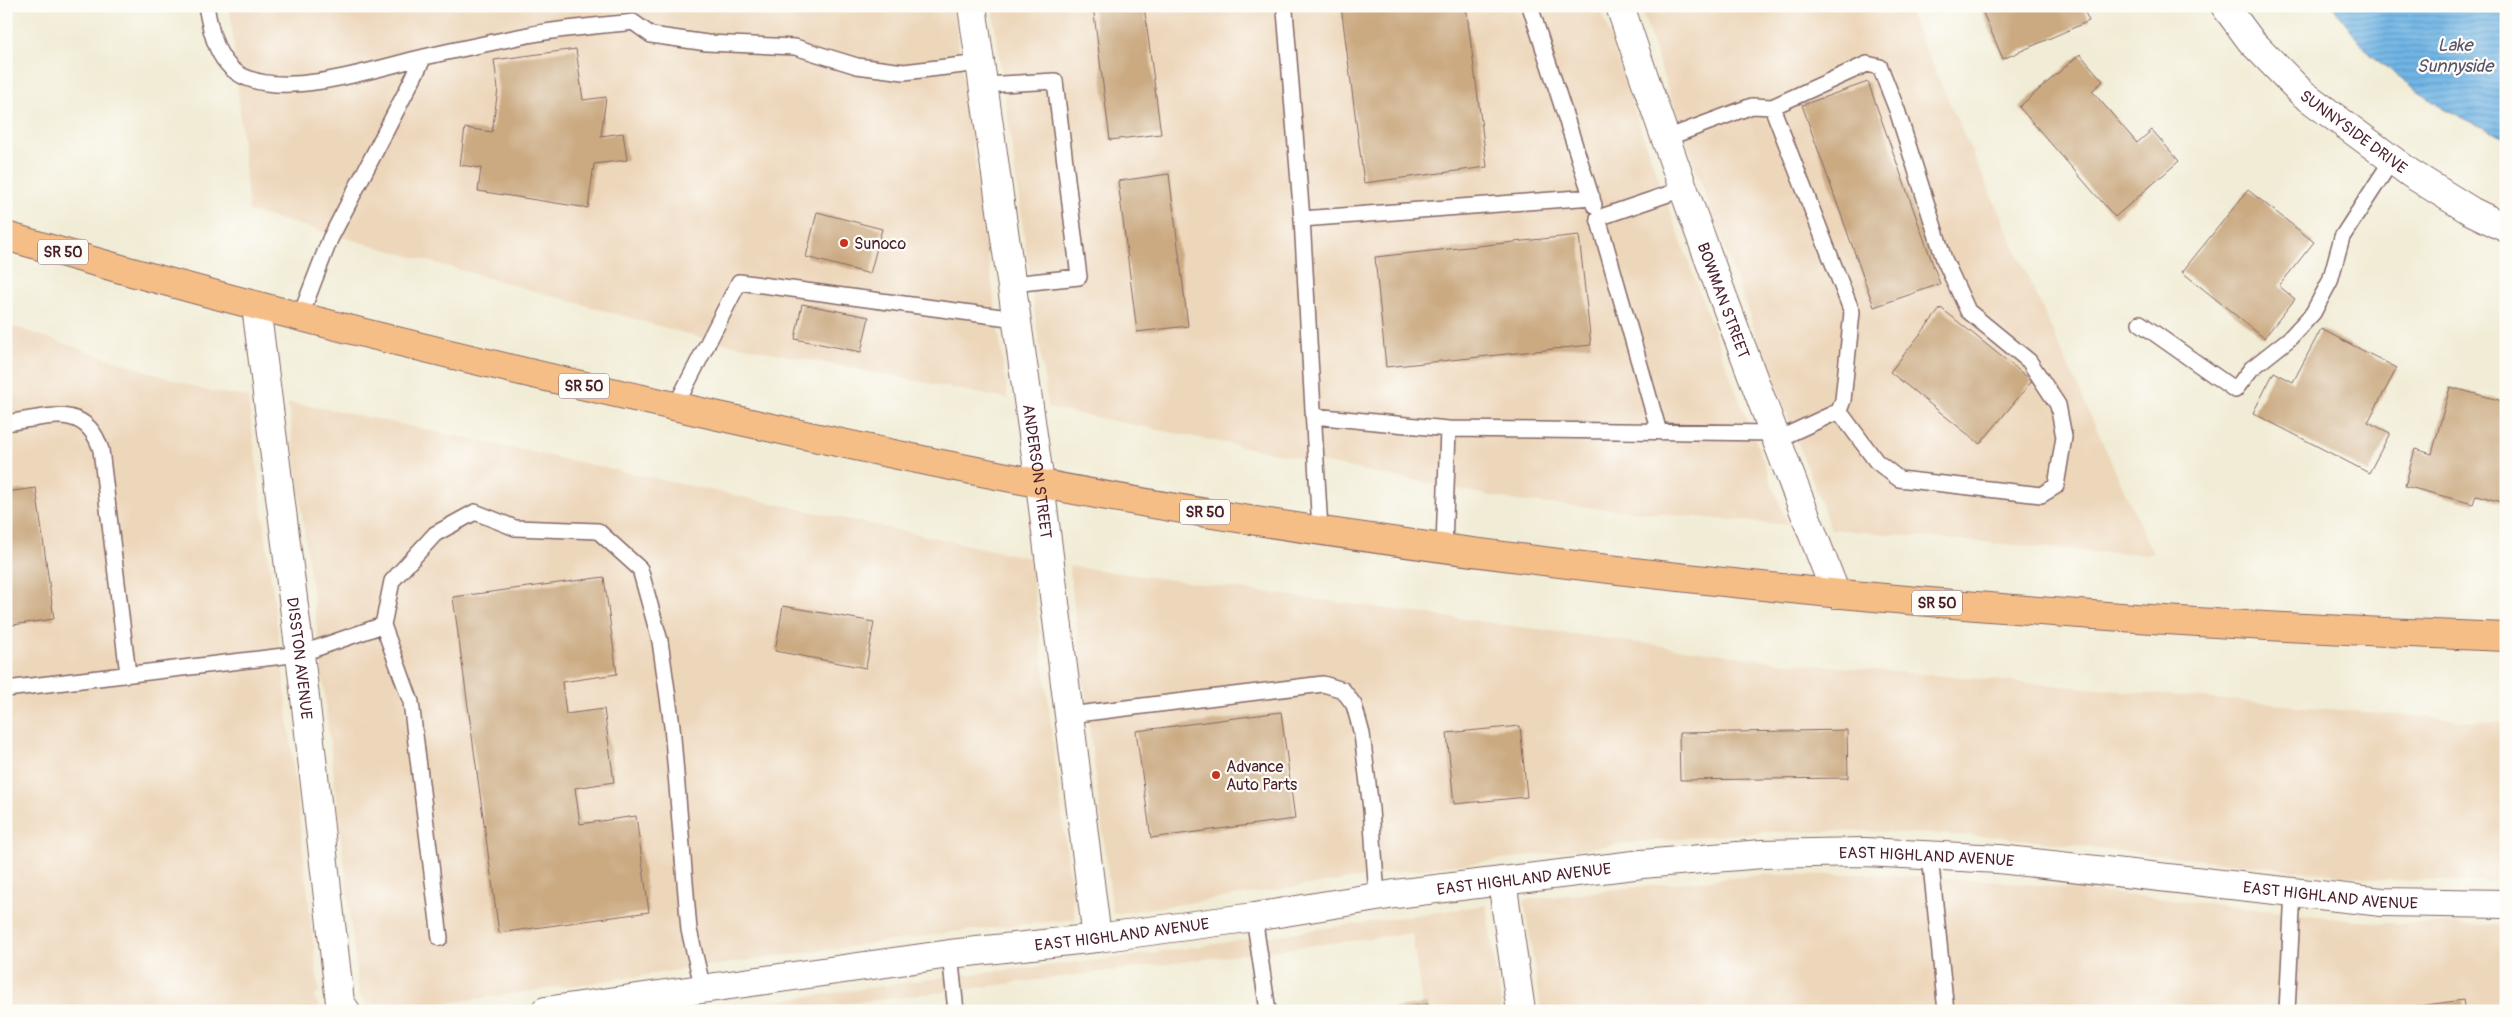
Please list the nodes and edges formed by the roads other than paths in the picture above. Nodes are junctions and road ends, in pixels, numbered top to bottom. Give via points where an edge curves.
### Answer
1 (206, 6) edge
2 (972, 6) edge
3 (1530, 6) edge
4 (1620, 6) edge
5 (2225, 6) edge
6 (1285, 11) dead end
7 (424, 57) junction
8 (982, 74) junction
9 (1772, 107) junction
10 (1664, 139) junction
11 (2392, 160) junction
12 (1683, 189) junction
13 (1592, 197) junction
14 (1598, 218) junction
15 (1302, 219) junction
16 (2506, 228) edge
17 (6, 236) edge
18 (1012, 284) junction
19 (256, 306) junction
20 (300, 317) junction
21 (1016, 319) junction
22 (2140, 323) dead end
23 (675, 406) junction
24 (1839, 411) junction
25 (1313, 416) junction
26 (6, 423) edge
27 (1448, 429) junction
28 (1659, 432) junction
29 (1775, 437) junction
30 (1040, 484) junction
31 (1320, 530) junction
32 (1444, 548) junction
33 (1836, 594) junction
34 (383, 625) junction
35 (2506, 637) edge
36 (300, 654) junction
37 (128, 674) junction
38 (6, 688) edge
39 (1069, 715) junction
40 (1930, 856) junction
41 (1502, 881) junction
42 (2293, 892) junction
43 (1377, 897) junction
44 (2506, 904) edge
45 (1254, 917) junction
46 (440, 938) dead end
47 (1097, 938) junction
48 (950, 954) junction
49 (703, 988) junction
50 (346, 1011) edge
51 (545, 1011) edge
52 (956, 1011) edge
53 (1268, 1011) edge
54 (1521, 1011) edge
55 (1946, 1011) edge
56 (2287, 1011) edge

1 - 7 lane via 217,52 245,78 269,85 349,77
2 - 8 street, ANDERSON STREET
3 - 13 lane
4 - 10 street, BOWMAN STREET
5 - 11 street, SUNNYSIDE DRIVE via 2251,41 2302,93
6 - 15 lane
7 - 8 lane via 531,34 633,22 651,35 795,47 857,66 904,72
7 - 20 lane via 330,239
8 - 18 street, ANDERSON STREET
8 - 18 lane via 1055,81 1079,277
9 - 10 lane via 1752,106
9 - 24 lane via 1852,312 1843,400
9 - 24 lane via 1867,64 1880,67 1898,110 1944,259 1968,311 2029,362 2058,405 2064,437 2056,486 2041,495 1899,479 1876,461
10 - 12 street, BOWMAN STREET
11 - 16 street, SUNNYSIDE DRIVE via 2471,211
11 - 22 lane via 2342,237 2330,281 2313,313 2289,339 2251,369 2236,390
12 - 14 lane
12 - 29 street, BOWMAN STREET
13 - 14 lane
13 - 15 lane
14 - 28 lane
15 - 25 lane
17 - 19 highway, SR 50
18 - 21 street, ANDERSON STREET
19 - 20 highway, SR 50
19 - 36 street, DISSTON AVENUE
20 - 23 highway, SR 50
21 - 23 lane via 739,282
21 - 30 street, ANDERSON STREET
23 - 30 highway, SR 50 via 838,444
24 - 29 lane
25 - 27 lane
25 - 31 lane
26 - 37 lane via 60,416 81,419 96,433 101,450
27 - 28 lane
27 - 32 lane
28 - 29 lane
29 - 33 street, BOWMAN STREET
30 - 31 highway, SR 50
30 - 39 street, ANDERSON STREET
31 - 32 highway, SR 50
32 - 33 highway, SR 50
33 - 35 highway, SR 50 via 2209,624
34 - 36 lane
34 - 46 lane via 411,702
34 - 49 lane via 392,581 435,534 475,512 515,528 598,530 640,569 663,660 672,726 689,930
36 - 37 lane
36 - 50 street, DISSTON AVENUE via 340,1002
37 - 38 lane
39 - 43 lane via 1323,684 1343,690 1354,705 1362,734
39 - 47 street, ANDERSON STREET
40 - 41 street, EAST HIGHLAND AVENUE via 1865,852 1762,854
40 - 42 street, EAST HIGHLAND AVENUE via 1999,859
40 - 55 lane
41 - 43 street, EAST HIGHLAND AVENUE
41 - 54 street
42 - 44 street, EAST HIGHLAND AVENUE via 2382,902
42 - 56 lane
43 - 45 street, EAST HIGHLAND AVENUE
45 - 47 street, EAST HIGHLAND AVENUE
45 - 53 lane
47 - 48 street, EAST HIGHLAND AVENUE
48 - 49 street, EAST HIGHLAND AVENUE
48 - 52 lane
49 - 51 street, EAST HIGHLAND AVENUE

